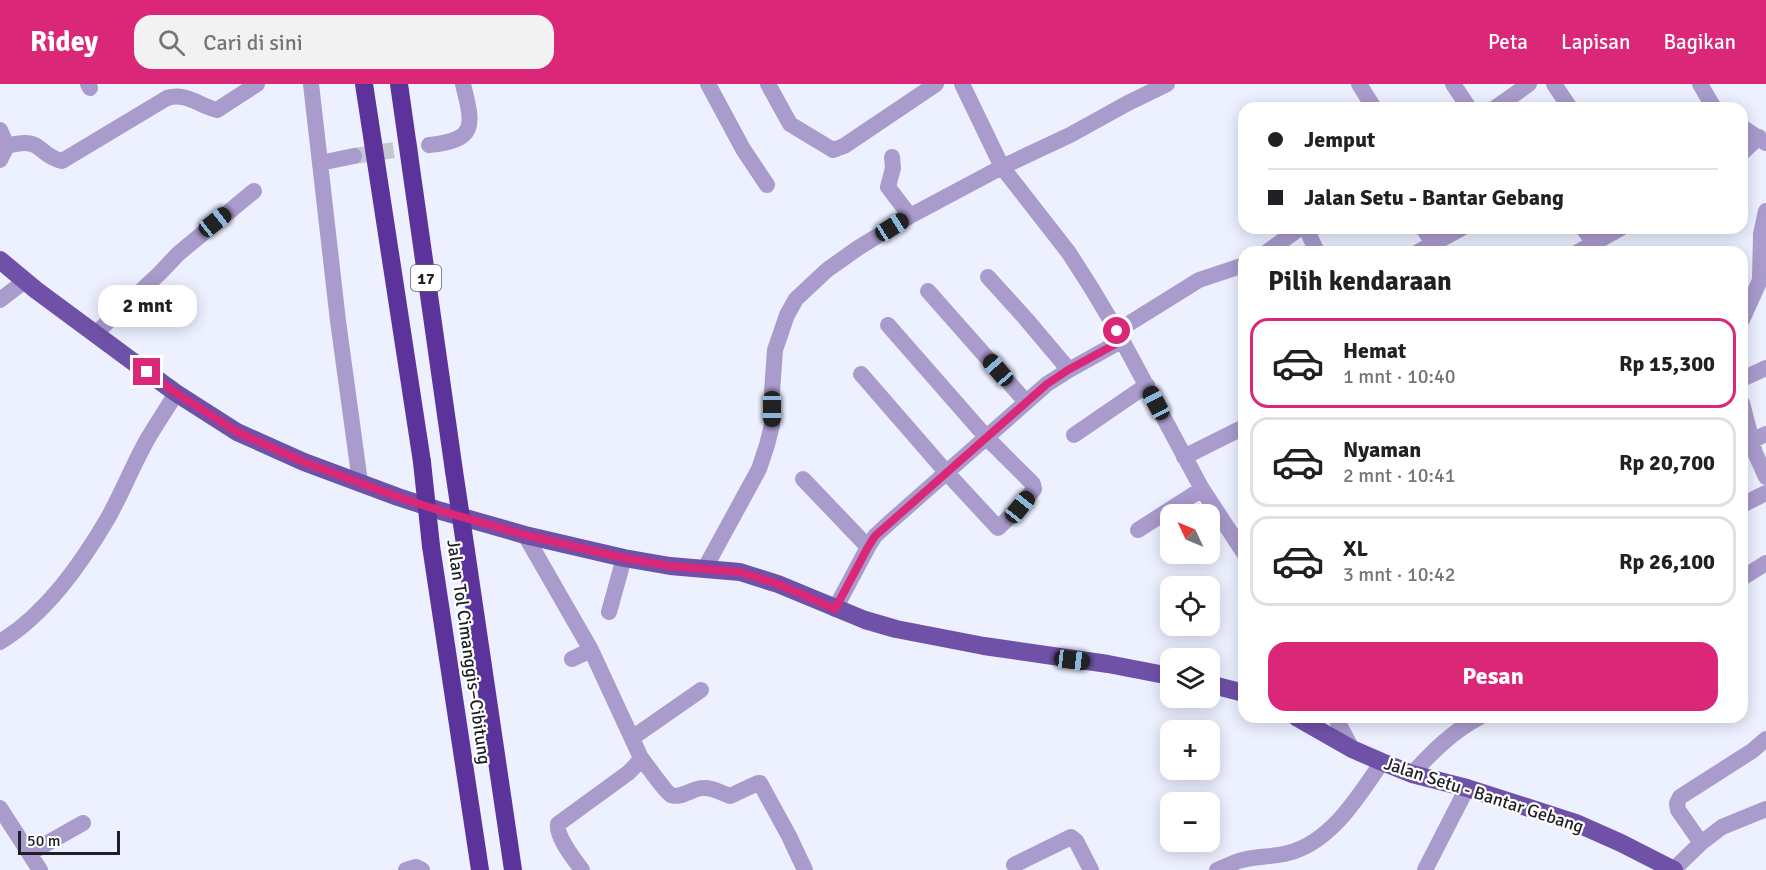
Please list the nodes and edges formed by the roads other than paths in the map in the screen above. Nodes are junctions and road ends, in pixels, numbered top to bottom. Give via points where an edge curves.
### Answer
1 (257, 84) edge
2 (311, 84) edge
3 (364, 84) edge
4 (399, 84) edge
5 (481, 84) edge
6 (708, 84) edge
7 (768, 84) edge
8 (936, 84) edge
9 (963, 84) edge
10 (1167, 84) edge
11 (1359, 84) edge
12 (1453, 84) edge
13 (1529, 84) edge
14 (1554, 84) edge
15 (1700, 84) edge
16 (464, 87) edge
17 (1370, 102) edge
18 (1465, 102) edge
19 (1504, 102) edge
20 (1566, 102) edge
21 (1710, 102) edge
22 (0, 130) edge
23 (1748, 131) edge
24 (1762, 140) edge
25 (429, 145) tunnel mouth
26 (1748, 149) edge
27 (4, 153) edge
28 (354, 156) tunnel mouth
29 (892, 157) dead end
30 (320, 163) junction
31 (1002, 167) junction
32 (766, 185) dead end
33 (254, 191) dead end
34 (1766, 211) edge
35 (910, 216) junction
36 (1292, 234) edge
37 (1428, 234) edge
38 (1450, 234) edge
39 (1587, 234) edge
40 (1610, 234) edge
41 (1433, 243) junction
42 (1594, 243) junction
43 (1275, 246) edge
44 (1428, 246) edge
45 (1589, 246) edge
46 (0, 260) edge
47 (1238, 267) edge
48 (988, 278) dead end
49 (26, 281) junction
50 (928, 291) dead end
51 (0, 300) edge
52 (1748, 307) edge
53 (888, 325) dead end
54 (96, 333) junction
55 (1119, 336) junction
56 (1766, 368) edge
57 (1068, 370) junction
58 (861, 374) dead end
59 (1748, 376) edge
60 (1146, 385) junction
61 (176, 393) junction
62 (1026, 402) junction
63 (1748, 416) edge
64 (1238, 430) edge
65 (1074, 435) dead end
66 (987, 438) junction
67 (1758, 438) edge
68 (1184, 458) junction
69 (947, 473) junction
70 (1766, 477) edge
71 (803, 479) dead end
72 (360, 482) junction
73 (1202, 489) junction
74 (1766, 493) edge
75 (1748, 502) edge
76 (1138, 530) dead end
77 (525, 535) junction
78 (1238, 544) edge
79 (868, 547) junction
80 (624, 558) junction
81 (1766, 563) edge
82 (705, 568) junction
83 (1748, 574) edge
84 (835, 609) junction
85 (609, 612) dead end
86 (0, 642) edge
87 (591, 650) junction
88 (572, 659) dead end
89 (1160, 674) edge
90 (1220, 687) edge
91 (701, 690) dead end
92 (1238, 691) edge
93 (1306, 723) edge
94 (1338, 723) edge
95 (1471, 723) edge
96 (632, 738) junction
97 (1766, 739) edge
98 (1352, 749) junction
99 (641, 758) junction
100 (1382, 762) junction
101 (1412, 774) junction
102 (1467, 788) junction
103 (0, 808) edge
104 (1766, 809) edge
105 (83, 823) dead end
106 (1701, 843) junction
107 (569, 852) junction
108 (30, 853) junction
109 (1014, 865) dead end
110 (40, 870) edge
111 (406, 870) edge
112 (422, 870) edge
113 (480, 870) edge
114 (513, 870) edge
115 (567, 870) edge
116 (582, 870) edge
117 (805, 870) edge
118 (1091, 870) edge
119 (1217, 870) edge
120 (1425, 870) edge
121 (1673, 870) edge

1 - 27 street via 219,110 183,96 167,98 62,161 29,142 18,143
2 - 30 street
3 - 113 highway, Jalan Tol Cimanggis–Cibitung / 17, bridge
4 - 114 highway, Jalan Tol Cimanggis–Cibitung / 17, bridge
5 - 16 street
6 - 32 street
7 - 8 street via 790,124 833,150
9 - 31 street
10 - 31 street
11 - 17 street
12 - 18 street
13 - 19 street
14 - 20 street
15 - 21 street
16 - 25 street via 470,115 468,129 450,143
22 - 27 street
23 - 24 street
24 - 26 street
28 - 30 street
29 - 35 street via 888,187
30 - 72 street
31 - 35 street
31 - 55 street via 1069,254
33 - 54 street via 178,254
34 - 52 street via 1760,280
35 - 82 street via 827,270 792,307 775,350 772,425 759,469
36 - 43 street
37 - 41 street
38 - 41 street
39 - 42 street
40 - 42 street
41 - 44 street
42 - 45 street
46 - 49 main road
47 - 55 street via 1199,280
48 - 57 street
49 - 51 street
49 - 54 main road
50 - 62 street
53 - 66 street
54 - 61 main road
55 - 57 street
55 - 60 street
56 - 59 street
57 - 62 street
58 - 69 street
60 - 65 street
60 - 68 street
61 - 72 main road via 237,432
61 - 86 street via 147,439 108,518 74,571 37,612
62 - 66 street
63 - 67 street
64 - 68 street
66 - 69 street
66 - 69 street via 1034,488 999,528
67 - 70 street
68 - 73 street
69 - 79 street via 875,536
71 - 79 street
72 - 77 main road
73 - 76 street
73 - 78 street
74 - 75 street
77 - 80 main road
77 - 87 street
79 - 84 street
80 - 82 main road
80 - 85 street
81 - 83 street
82 - 84 main road via 740,572
84 - 89 main road via 906,631
87 - 88 street
87 - 96 street
90 - 92 main road
91 - 96 street
93 - 98 main road, Jalan Setu - Bantar Gebang
94 - 98 street
95 - 101 street via 1432,752
96 - 99 street
97 - 106 street via 1680,797 1678,810
98 - 100 main road, Jalan Setu - Bantar Gebang
99 - 107 street via 628,773 558,824
99 - 117 street via 672,795 703,788 730,796 760,783
100 - 101 main road, Jalan Setu - Bantar Gebang
100 - 119 street via 1355,801 1312,843 1288,853 1242,860
101 - 102 main road, Jalan Setu - Bantar Gebang
102 - 120 street
102 - 121 main road, Jalan Setu - Bantar Gebang via 1576,823
103 - 108 street
104 - 106 street via 1722,827
105 - 108 street
106 - 121 street
107 - 115 street
107 - 116 street
108 - 110 street
109 - 118 street via 1071,837
111 - 112 street

